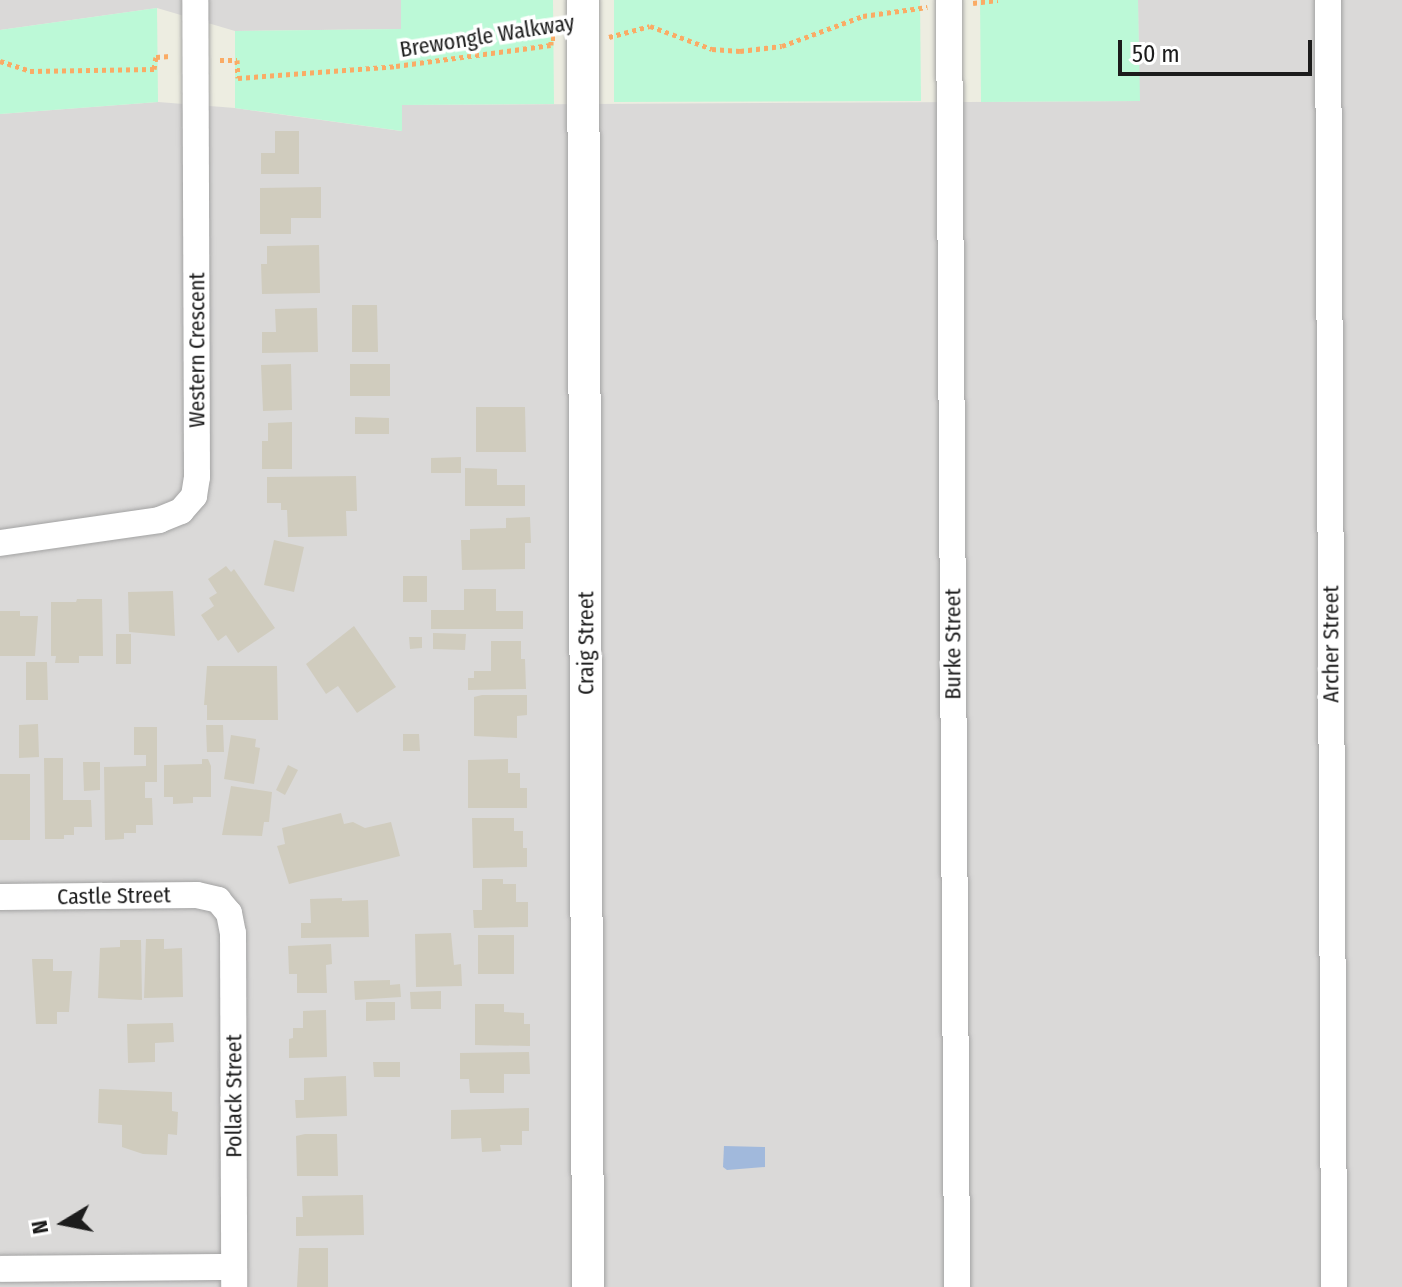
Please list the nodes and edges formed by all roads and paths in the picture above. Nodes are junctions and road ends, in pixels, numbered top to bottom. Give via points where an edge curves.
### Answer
1 (195, 0) edge
2 (583, 0) edge
3 (1328, 0) edge
4 (949, 3) edge
5 (584, 37) junction
6 (196, 59) junction
7 (0, 61) edge
8 (0, 543) edge
9 (0, 897) edge
10 (225, 906) joint
11 (1, 1269) edge
12 (234, 1277) edge
13 (588, 1287) edge
14 (957, 1287) edge
15 (1334, 1287) edge

1 - 6 street, Western Crescent
2 - 5 street, Craig Street
3 - 15 street, Archer Street
4 - 5 path, Brewongle Walkway via 863,16 782,46 740,51 712,49 650,26 611,37
4 - 14 street, Burke Street
5 - 6 path, Brewongle Walkway via 551,38 551,45 396,66 238,78 237,60
5 - 13 street, Craig Street
6 - 7 path, Brewongle Walkway via 156,57 154,69 30,71
6 - 8 street, Western Crescent via 194,496 181,511 159,520
9 - 10 street, Castle Street via 197,895
10 - 12 street, Pollack Street via 233,933
11 - 12 street

